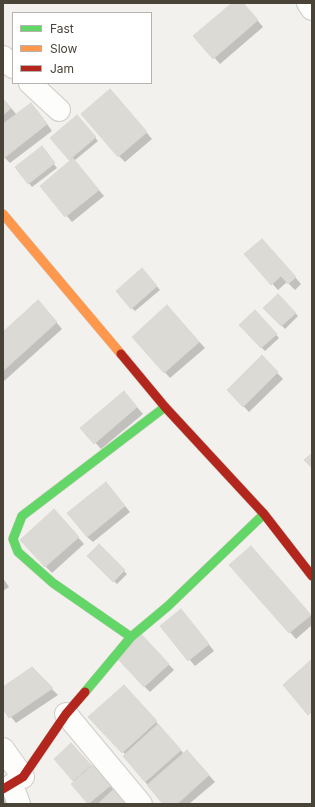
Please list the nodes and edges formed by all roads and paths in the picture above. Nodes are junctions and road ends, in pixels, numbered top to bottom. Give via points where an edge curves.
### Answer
1 (308, 3) edge
2 (312, 9) edge
3 (3, 57) edge
4 (12, 66) edge
5 (31, 84) edge
6 (58, 110) dead end
7 (3, 214) edge
8 (165, 407) junction
9 (264, 514) junction
10 (309, 567) edge
11 (131, 637) junction
12 (66, 714) junction
13 (3, 749) edge
14 (14, 789) edge
15 (141, 804) edge

1 - 2 street
3 - 4 street
5 - 6 street
7 - 8 street
8 - 9 street
8 - 11 street via 22,516 13,539 18,552 53,583
9 - 10 street
9 - 11 street via 168,606
11 - 12 street
12 - 14 street
12 - 15 street
13 - 14 street

